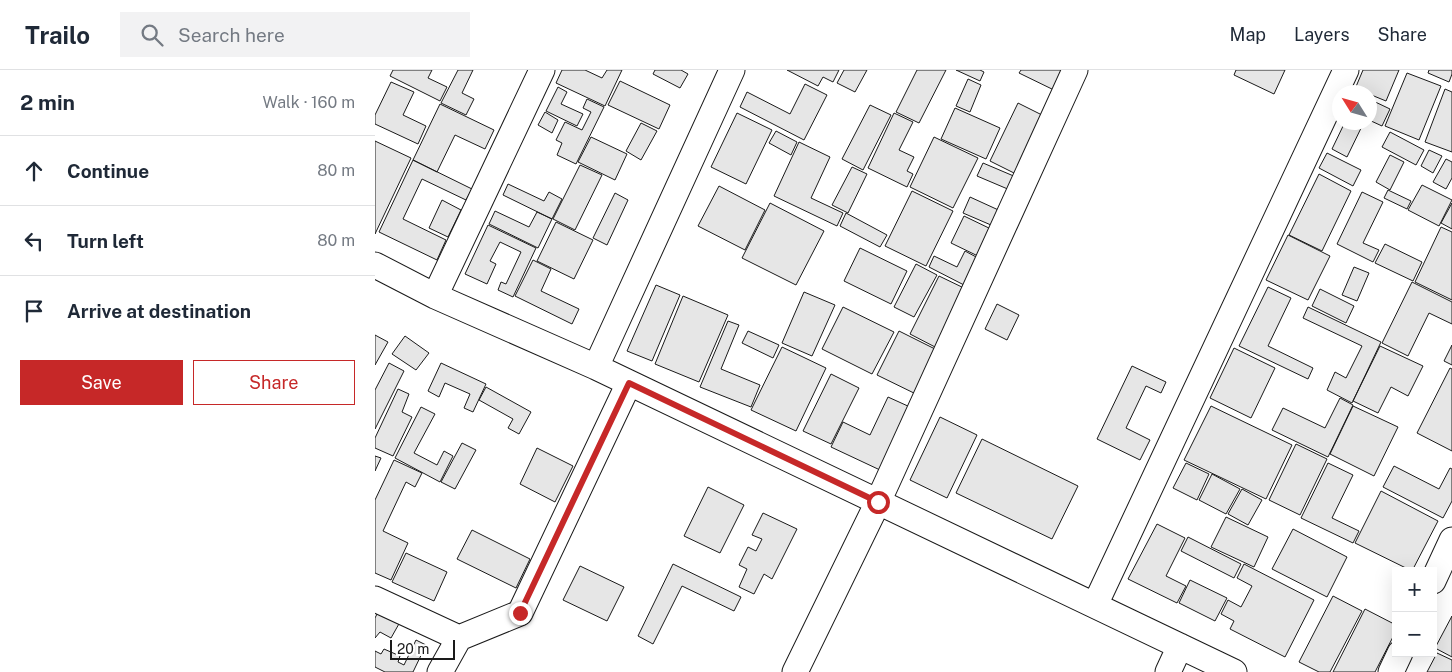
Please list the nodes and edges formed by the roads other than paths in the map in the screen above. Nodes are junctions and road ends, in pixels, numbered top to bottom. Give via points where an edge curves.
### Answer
1 (542, 70) edge
2 (732, 70) edge
3 (1075, 70) edge
4 (1346, 70) edge
5 (375, 264) edge
6 (435, 296) junction
7 (596, 367) junction
8 (629, 383) junction
9 (878, 502) junction
10 (1452, 540) edge
11 (1437, 572) edge
12 (375, 600) edge
13 (1095, 605) junction
14 (459, 638) junction
15 (1180, 646) junction
16 (1398, 657) edge
17 (440, 672) edge
18 (795, 672) edge
19 (1168, 672) edge
20 (1234, 672) edge
21 (1391, 672) edge

1 - 6 street
2 - 7 street
3 - 9 street
4 - 13 street
5 - 6 street
6 - 7 street
7 - 8 street
8 - 9 street
8 - 14 street via 520,613
9 - 13 street
9 - 18 street
10 - 11 street
12 - 14 street
13 - 15 street
14 - 17 street
15 - 19 street
15 - 20 street
16 - 21 street

